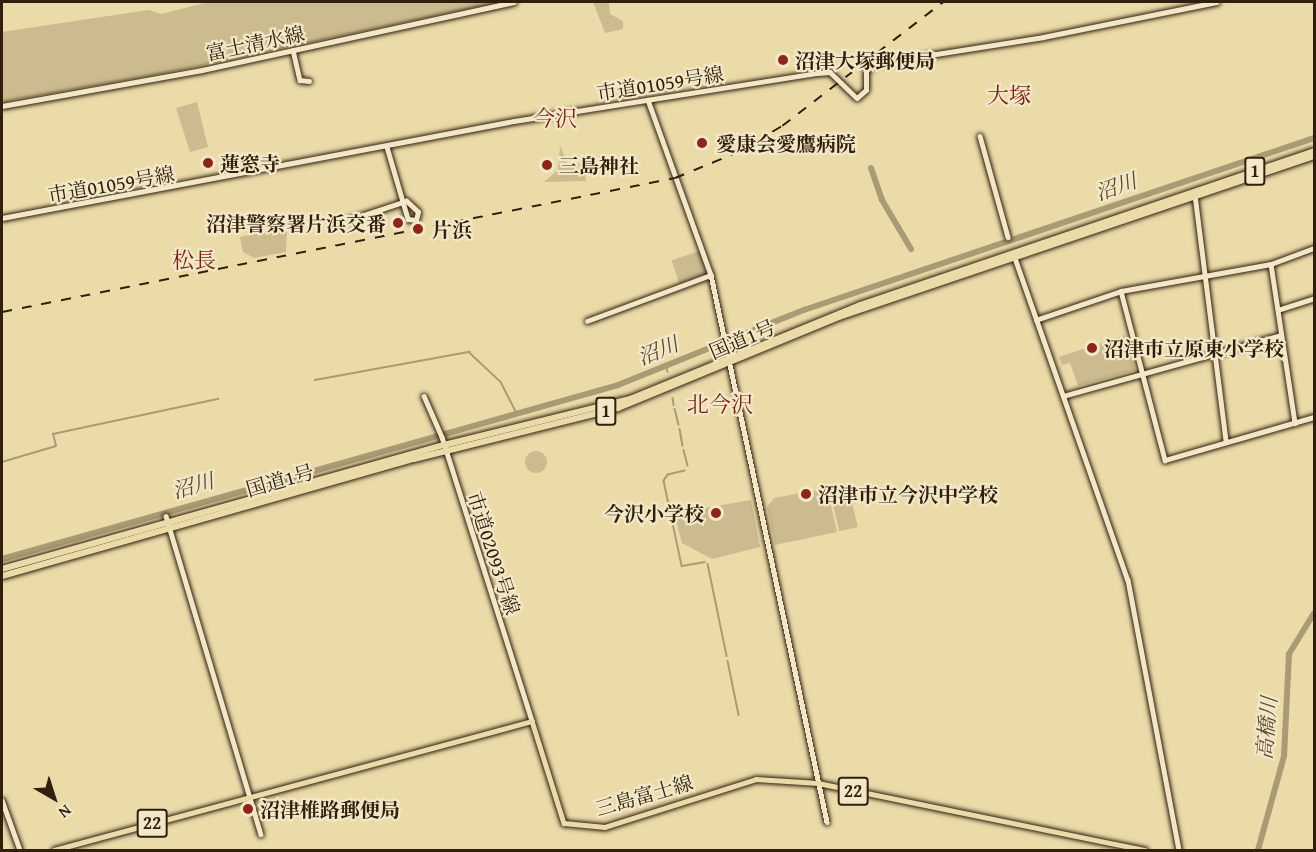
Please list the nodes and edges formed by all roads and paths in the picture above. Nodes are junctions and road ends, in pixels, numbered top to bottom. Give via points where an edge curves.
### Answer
1 (514, 2) edge
2 (1216, 2) edge
3 (293, 50) junction
4 (309, 81) dead end
5 (648, 100) junction
6 (2, 106) edge
7 (980, 136) dead end
8 (387, 147) junction
9 (1314, 151) edge
10 (1314, 156) edge
11 (1195, 194) junction
12 (2, 218) edge
13 (349, 220) dead end
14 (1008, 237) dead end
15 (1314, 248) edge
16 (1015, 258) junction
17 (1271, 264) junction
18 (711, 275) junction
19 (1209, 276) junction
20 (1121, 291) junction
21 (1314, 298) edge
22 (1278, 310) junction
23 (1036, 320) junction
24 (587, 321) dead end
25 (1281, 335) junction
26 (1217, 351) junction
27 (730, 359) junction
28 (1143, 373) junction
29 (424, 396) dead end
30 (1064, 396) junction
31 (1314, 417) edge
32 (1295, 423) junction
33 (1226, 442) junction
34 (444, 444) junction
35 (167, 522) junction
36 (2, 569) edge
37 (2, 576) edge
38 (532, 721) junction
39 (818, 783) junction
40 (249, 797) junction
41 (2, 800) edge
42 (827, 822) dead end
43 (261, 834) dead end
44 (20, 850) edge
45 (54, 850) edge
46 (1145, 850) edge
47 (1179, 850) edge

1 - 3 street, 富士清水線
2 - 5 street, 市道01059号線 via 1043,37 873,64 866,71 867,90 857,98 830,72
3 - 4 street via 300,80
3 - 6 street, 富士清水線
5 - 8 street, 市道01059号線
5 - 18 street
7 - 14 street
8 - 12 street, 市道01059号線
8 - 13 street via 406,201
9 - 11 highway, 国道1号 / 1
10 - 11 highway, 国道1号 / 1
11 - 16 highway, 国道1号 / 1
11 - 19 street
11 - 27 highway, 国道1号 / 1 via 860,305
15 - 17 street
16 - 23 street
16 - 27 highway, 国道1号 / 1 via 839,317
17 - 19 street
17 - 22 street
18 - 24 street
18 - 27 street
19 - 20 street
19 - 26 street
20 - 23 street
20 - 28 street
21 - 22 street
22 - 25 street
23 - 30 street
25 - 26 street
25 - 32 street
26 - 28 street
26 - 33 street
27 - 34 highway, 国道1号 / 1 via 605,406
27 - 39 street
28 - 30 street
28 - 33 street via 1166,460
29 - 34 street, 市道02093号線
30 - 47 street via 1128,580
31 - 32 street
32 - 33 street
34 - 35 highway, 国道1号 / 1
34 - 38 street, 市道02093号線
35 - 36 highway, 国道1号 / 1
35 - 37 highway, 国道1号 / 1
35 - 40 street
38 - 39 main road, 三島富士線 / 22 via 564,823 605,827 743,780
38 - 40 main road, 22
39 - 42 street
39 - 46 main road, 三島富士線 / 22
40 - 43 street
40 - 45 main road, 22
41 - 44 street

